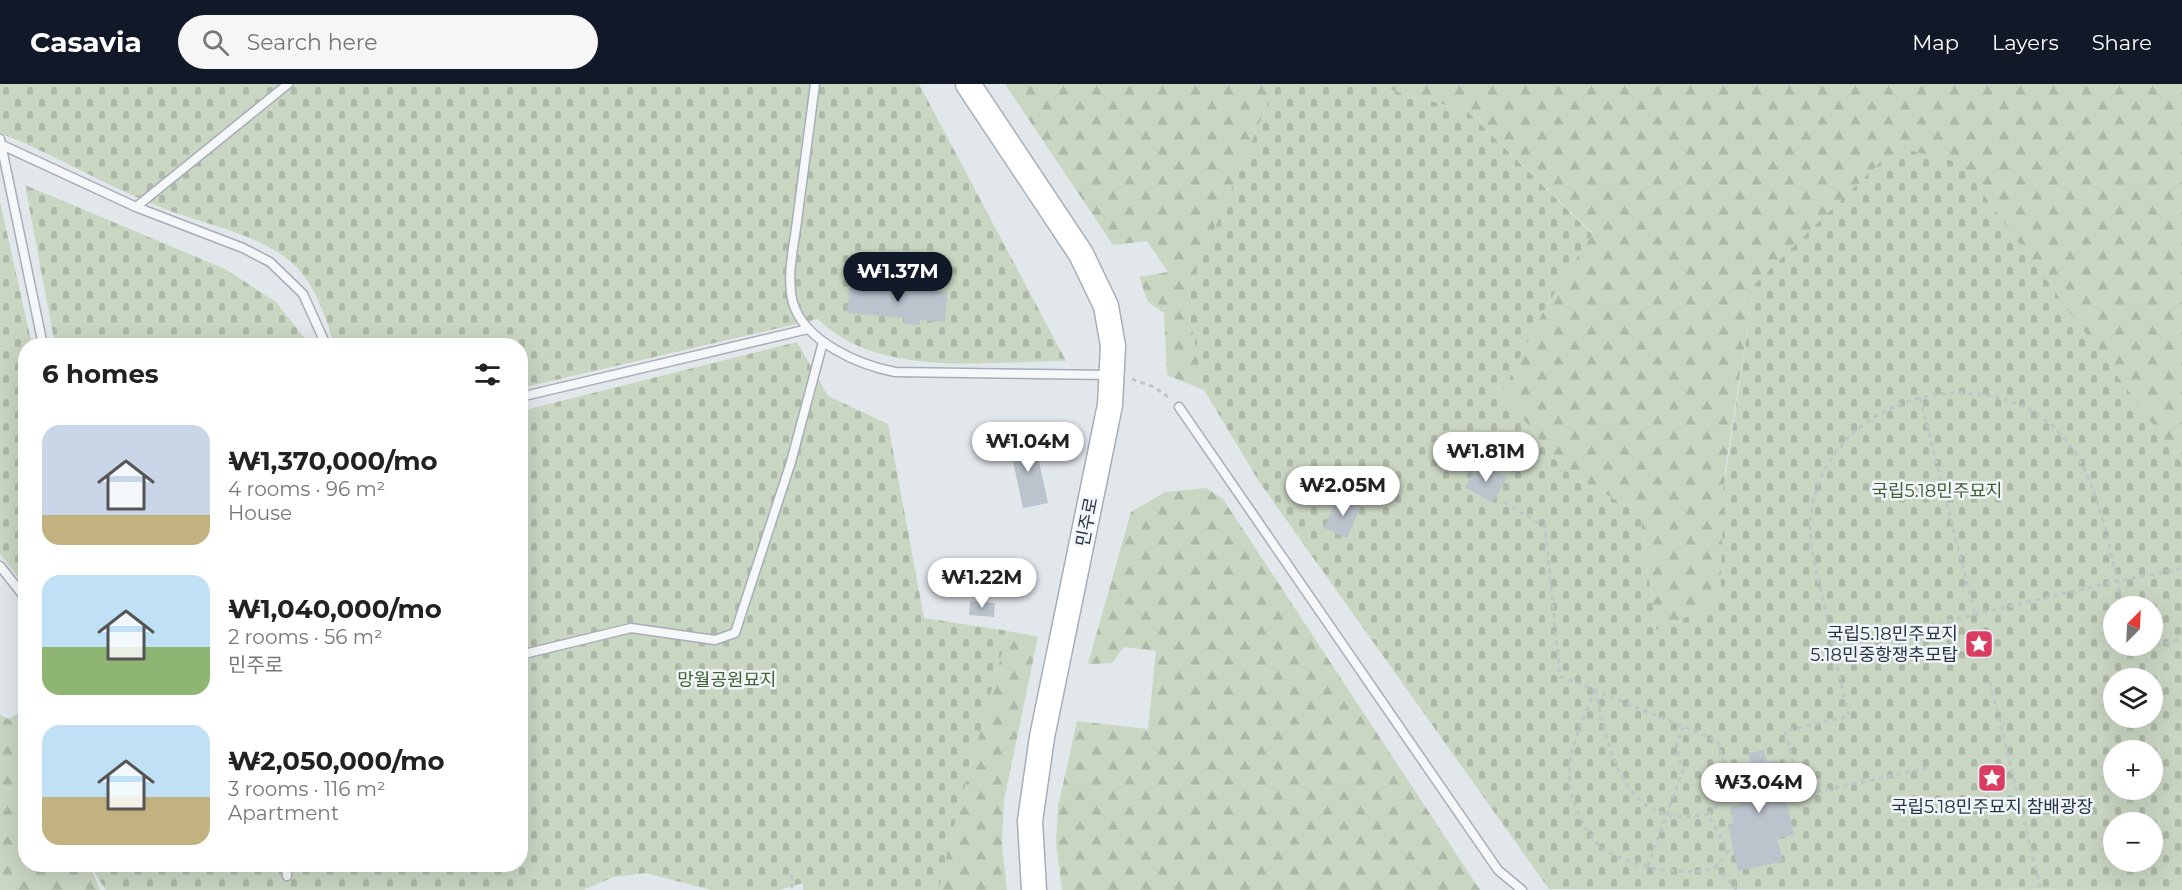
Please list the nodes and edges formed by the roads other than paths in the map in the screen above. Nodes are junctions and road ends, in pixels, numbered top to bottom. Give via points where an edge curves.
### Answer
1 (288, 84) edge
2 (815, 84) edge
3 (968, 84) edge
4 (1, 142) edge
5 (136, 207) junction
6 (808, 329) junction
7 (43, 338) edge
8 (323, 338) edge
9 (823, 342) junction
10 (1114, 375) junction
11 (528, 395) edge
12 (1179, 407) road end
13 (0, 566) edge
14 (18, 589) edge
15 (528, 653) edge
16 (287, 872) edge
17 (287, 876) dead end
18 (1035, 890) edge
19 (1522, 890) edge

1 - 5 lane
2 - 6 lane via 791,269 793,304
3 - 10 main road, 민주로 via 1081,254 1106,306
4 - 5 lane
4 - 7 lane
5 - 8 lane via 270,262 303,294
6 - 9 lane
6 - 11 lane
9 - 10 lane via 876,368 896,372
9 - 15 lane via 790,462 735,633 716,640 631,628
10 - 18 main road, 민주로 via 1042,737 1030,821
12 - 19 lane via 1498,870
13 - 14 lane
16 - 17 lane

